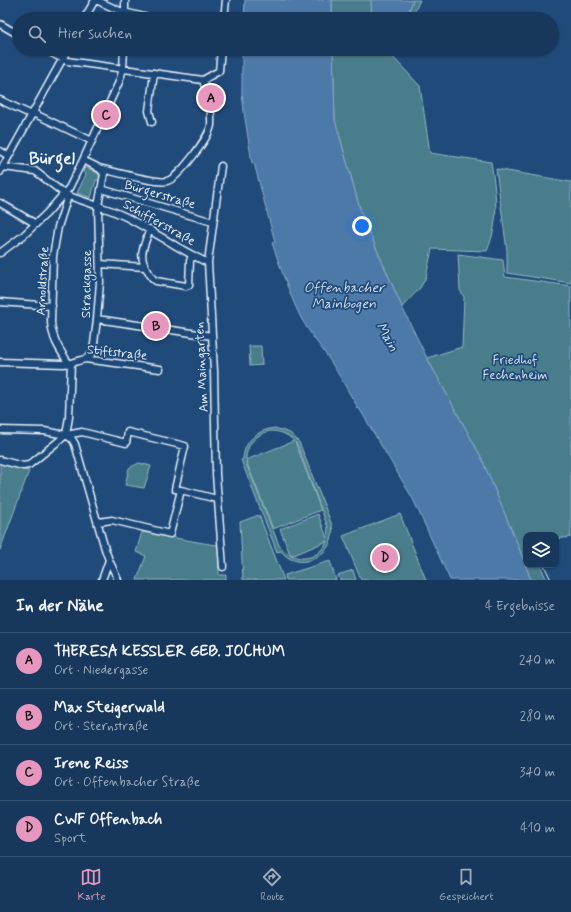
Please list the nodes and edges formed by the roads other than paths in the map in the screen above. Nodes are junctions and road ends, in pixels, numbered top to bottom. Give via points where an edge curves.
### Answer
1 (96, 0) edge
2 (125, 0) edge
3 (226, 0) edge
4 (88, 12) edge
5 (118, 12) edge
6 (125, 12) edge
7 (225, 12) edge
8 (0, 24) edge
9 (12, 31) edge
10 (57, 56) edge
11 (64, 56) edge
12 (124, 56) edge
13 (220, 56) edge
14 (62, 59) junction
15 (123, 69) junction
16 (154, 73) junction
17 (203, 80) junction
18 (0, 100) edge
19 (32, 114) junction
20 (152, 122) dead end
21 (92, 141) junction
22 (0, 151) edge
23 (9, 156) junction
24 (83, 160) junction
25 (221, 166) dead end
26 (98, 168) junction
27 (1, 170) edge
28 (101, 189) junction
29 (66, 195) junction
30 (0, 203) edge
31 (98, 206) junction
32 (213, 222) junction
33 (36, 224) junction
34 (150, 229) junction
35 (0, 253) edge
36 (192, 255) junction
37 (208, 262) junction
38 (100, 264) junction
39 (145, 267) junction
40 (0, 302) edge
41 (52, 306) junction
42 (98, 319) junction
43 (212, 336) junction
44 (85, 359) junction
45 (0, 362) edge
46 (70, 363) junction
47 (160, 369) dead end
48 (0, 430) edge
49 (66, 435) junction
50 (0, 460) edge
51 (181, 490) junction
52 (217, 499) junction
53 (98, 522) junction
54 (109, 560) junction
55 (223, 567) dead end
56 (102, 580) edge
57 (118, 580) edge

1 - 4 street
1 - 5 street
2 - 6 street
3 - 7 street
8 - 9 street
10 - 14 street
11 - 14 street
12 - 15 street
13 - 17 street via 219,71
14 - 15 street
14 - 19 street
15 - 16 street
15 - 21 street
16 - 17 street
16 - 20 street via 149,111
17 - 26 street via 210,103 211,128 194,156 173,178 166,181 155,180
18 - 19 street
19 - 21 street
19 - 23 street
21 - 24 street
22 - 23 street
23 - 27 street
24 - 26 street
24 - 29 street
25 - 32 street, Am Maingarten
26 - 28 street, Strackgasse via 103,170 104,174
27 - 29 street, Schifferstraße via 35,171
28 - 31 street, Strackgasse
28 - 32 street, Bürgerstraße
29 - 31 street, Schifferstraße
29 - 33 street
29 - 41 street, Arnoldstraße via 53,256
30 - 33 street
31 - 34 street, Schifferstraße via 120,213
31 - 38 street, Strackgasse
32 - 37 street, Am Maingarten
33 - 35 street
34 - 36 street, Schifferstraße
34 - 39 street via 142,257
36 - 37 street, Schifferstraße
36 - 39 street via 189,285 186,286 156,281
37 - 43 street, Am Maingarten
38 - 39 street
38 - 42 street, Strackgasse
40 - 41 street
41 - 46 street, Arnoldstraße via 53,336
42 - 43 street
42 - 44 street, Strackgasse via 93,352
43 - 52 street, Am Maingarten
44 - 46 street, Stiftstraße
44 - 47 street, Stiftstraße
45 - 46 street, Stiftstraße
46 - 49 street
48 - 49 street via 44,431
49 - 50 street via 29,464 19,465
49 - 51 street via 82,432 126,443 128,432 185,446 174,489
49 - 53 street via 75,444
51 - 52 street
51 - 53 street via 170,534 112,520
52 - 55 street, Am Maingarten
53 - 54 street
54 - 56 street
54 - 57 street

